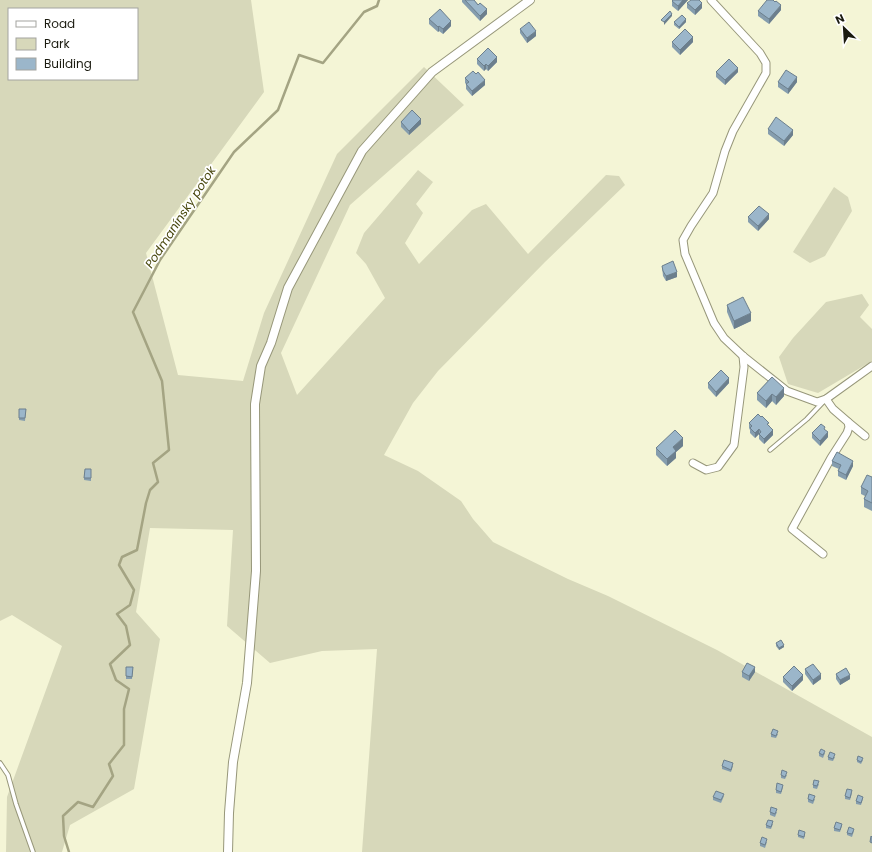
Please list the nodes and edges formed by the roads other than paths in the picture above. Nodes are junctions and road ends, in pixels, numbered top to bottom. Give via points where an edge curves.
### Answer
1 (530, 0) edge
2 (711, 0) edge
3 (743, 356) junction
4 (872, 366) edge
5 (826, 399) junction
6 (848, 422) junction
7 (865, 436) dead end
8 (770, 450) dead end
9 (693, 463) dead end
10 (823, 554) dead end
11 (0, 763) edge
12 (33, 852) edge
13 (228, 852) edge

1 - 13 street via 432,72 362,151 288,288 261,366 255,404 256,571 247,683 233,762
2 - 3 street via 760,53 766,63 766,73 733,131 713,193 683,240 685,254 714,323 724,338
3 - 5 street via 787,391 817,402
3 - 9 street via 744,367 734,445 718,467 706,470
4 - 5 street
5 - 6 street
5 - 8 lane
6 - 7 street
6 - 10 street via 847,433 792,530
11 - 12 lane via 8,775

